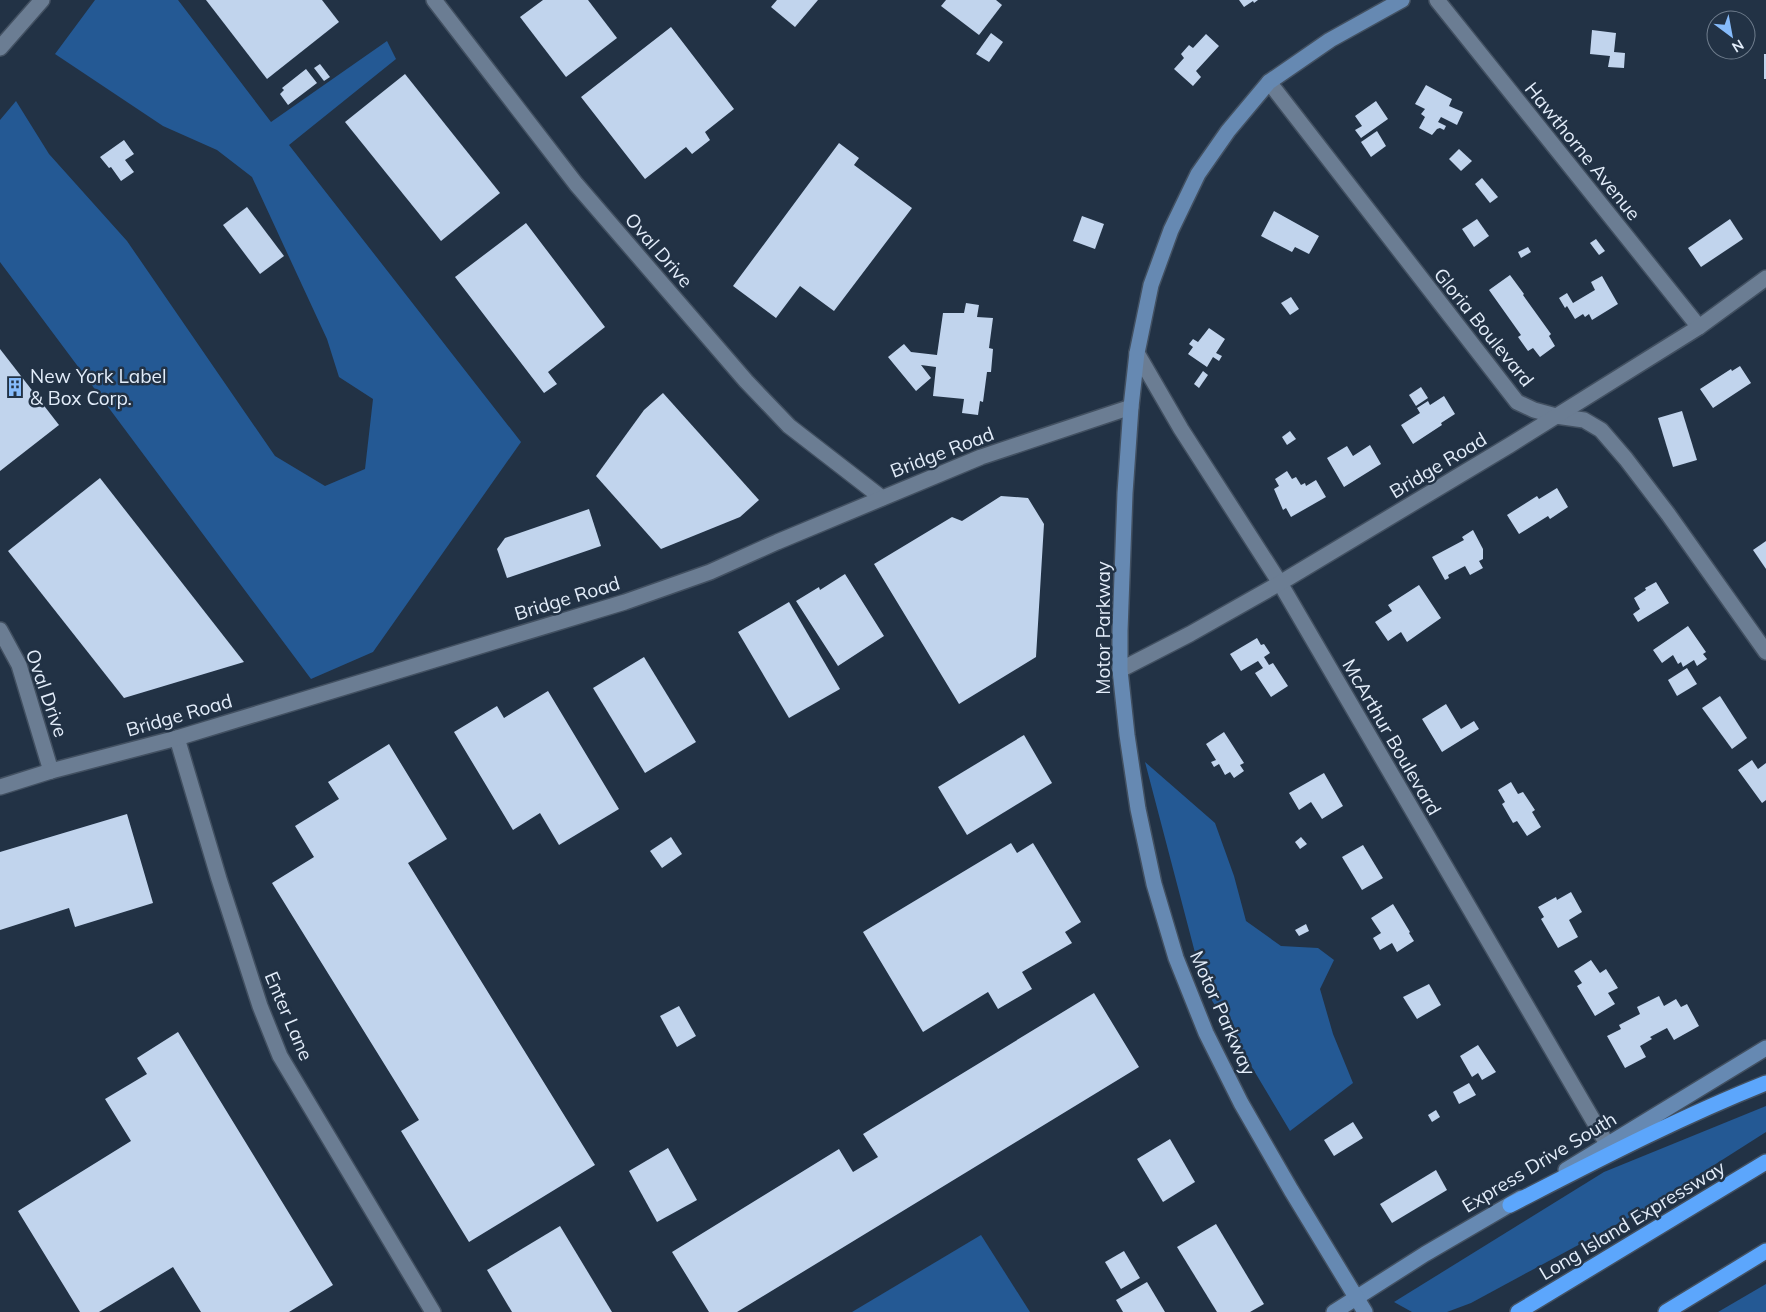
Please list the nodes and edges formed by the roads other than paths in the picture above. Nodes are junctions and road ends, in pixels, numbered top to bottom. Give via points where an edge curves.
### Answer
1 (42, 0) edge
2 (434, 0) edge
3 (1402, 0) edge
4 (1437, 0) edge
5 (0, 48) edge
6 (1269, 82) junction
7 (1766, 278) edge
8 (1699, 327) junction
9 (1137, 353) junction
10 (1131, 407) junction
11 (1556, 416) junction
12 (882, 498) junction
13 (1280, 583) junction
14 (0, 630) edge
15 (1766, 652) edge
16 (1120, 670) junction
17 (177, 738) junction
18 (51, 771) junction
19 (0, 787) edge
20 (1766, 1048) edge
21 (1766, 1083) edge
22 (1607, 1144) junction
23 (1766, 1162) edge
24 (1510, 1205) junction
25 (1766, 1251) edge
26 (1356, 1298) junction
27 (433, 1312) edge
28 (1334, 1312) edge
29 (1365, 1312) edge
30 (1518, 1312) edge
31 (1666, 1312) edge

1 - 5 street
2 - 12 street, Oval Drive via 576,184 746,381 789,426
3 - 6 main road, Motor Parkway via 1330,40
4 - 8 street, Hawthorne Avenue
6 - 9 main road, Motor Parkway via 1228,131 1194,182 1171,230 1151,285
6 - 11 street, Gloria Boulevard via 1517,402
7 - 8 street, Bridge Road
8 - 11 street, Bridge Road
9 - 10 main road, Motor Parkway
9 - 13 street, McArthur Boulevard
10 - 12 street, Bridge Road via 981,458
10 - 16 main road, Motor Parkway
11 - 13 street, Bridge Road
11 - 15 street, Gloria Boulevard via 1584,420 1601,430 1668,514
12 - 17 street, Bridge Road via 710,572 625,602
13 - 16 street, Bridge Road
13 - 22 street, McArthur Boulevard
14 - 18 street, Oval Drive via 20,665
16 - 26 main road, Motor Parkway via 1138,809 1154,884 1176,958 1206,1034 1242,1103
17 - 18 street, Bridge Road
17 - 27 street, Enter Lane via 226,902 280,1056
18 - 19 street, Bridge Road
20 - 22 main road, Express Drive South
21 - 24 highway via 1658,1131
22 - 24 main road, Express Drive South
23 - 30 highway, Long Island Expressway
24 - 26 main road, Express Drive South
25 - 31 highway
26 - 28 main road, Express Drive South
26 - 29 main road, Motor Parkway

